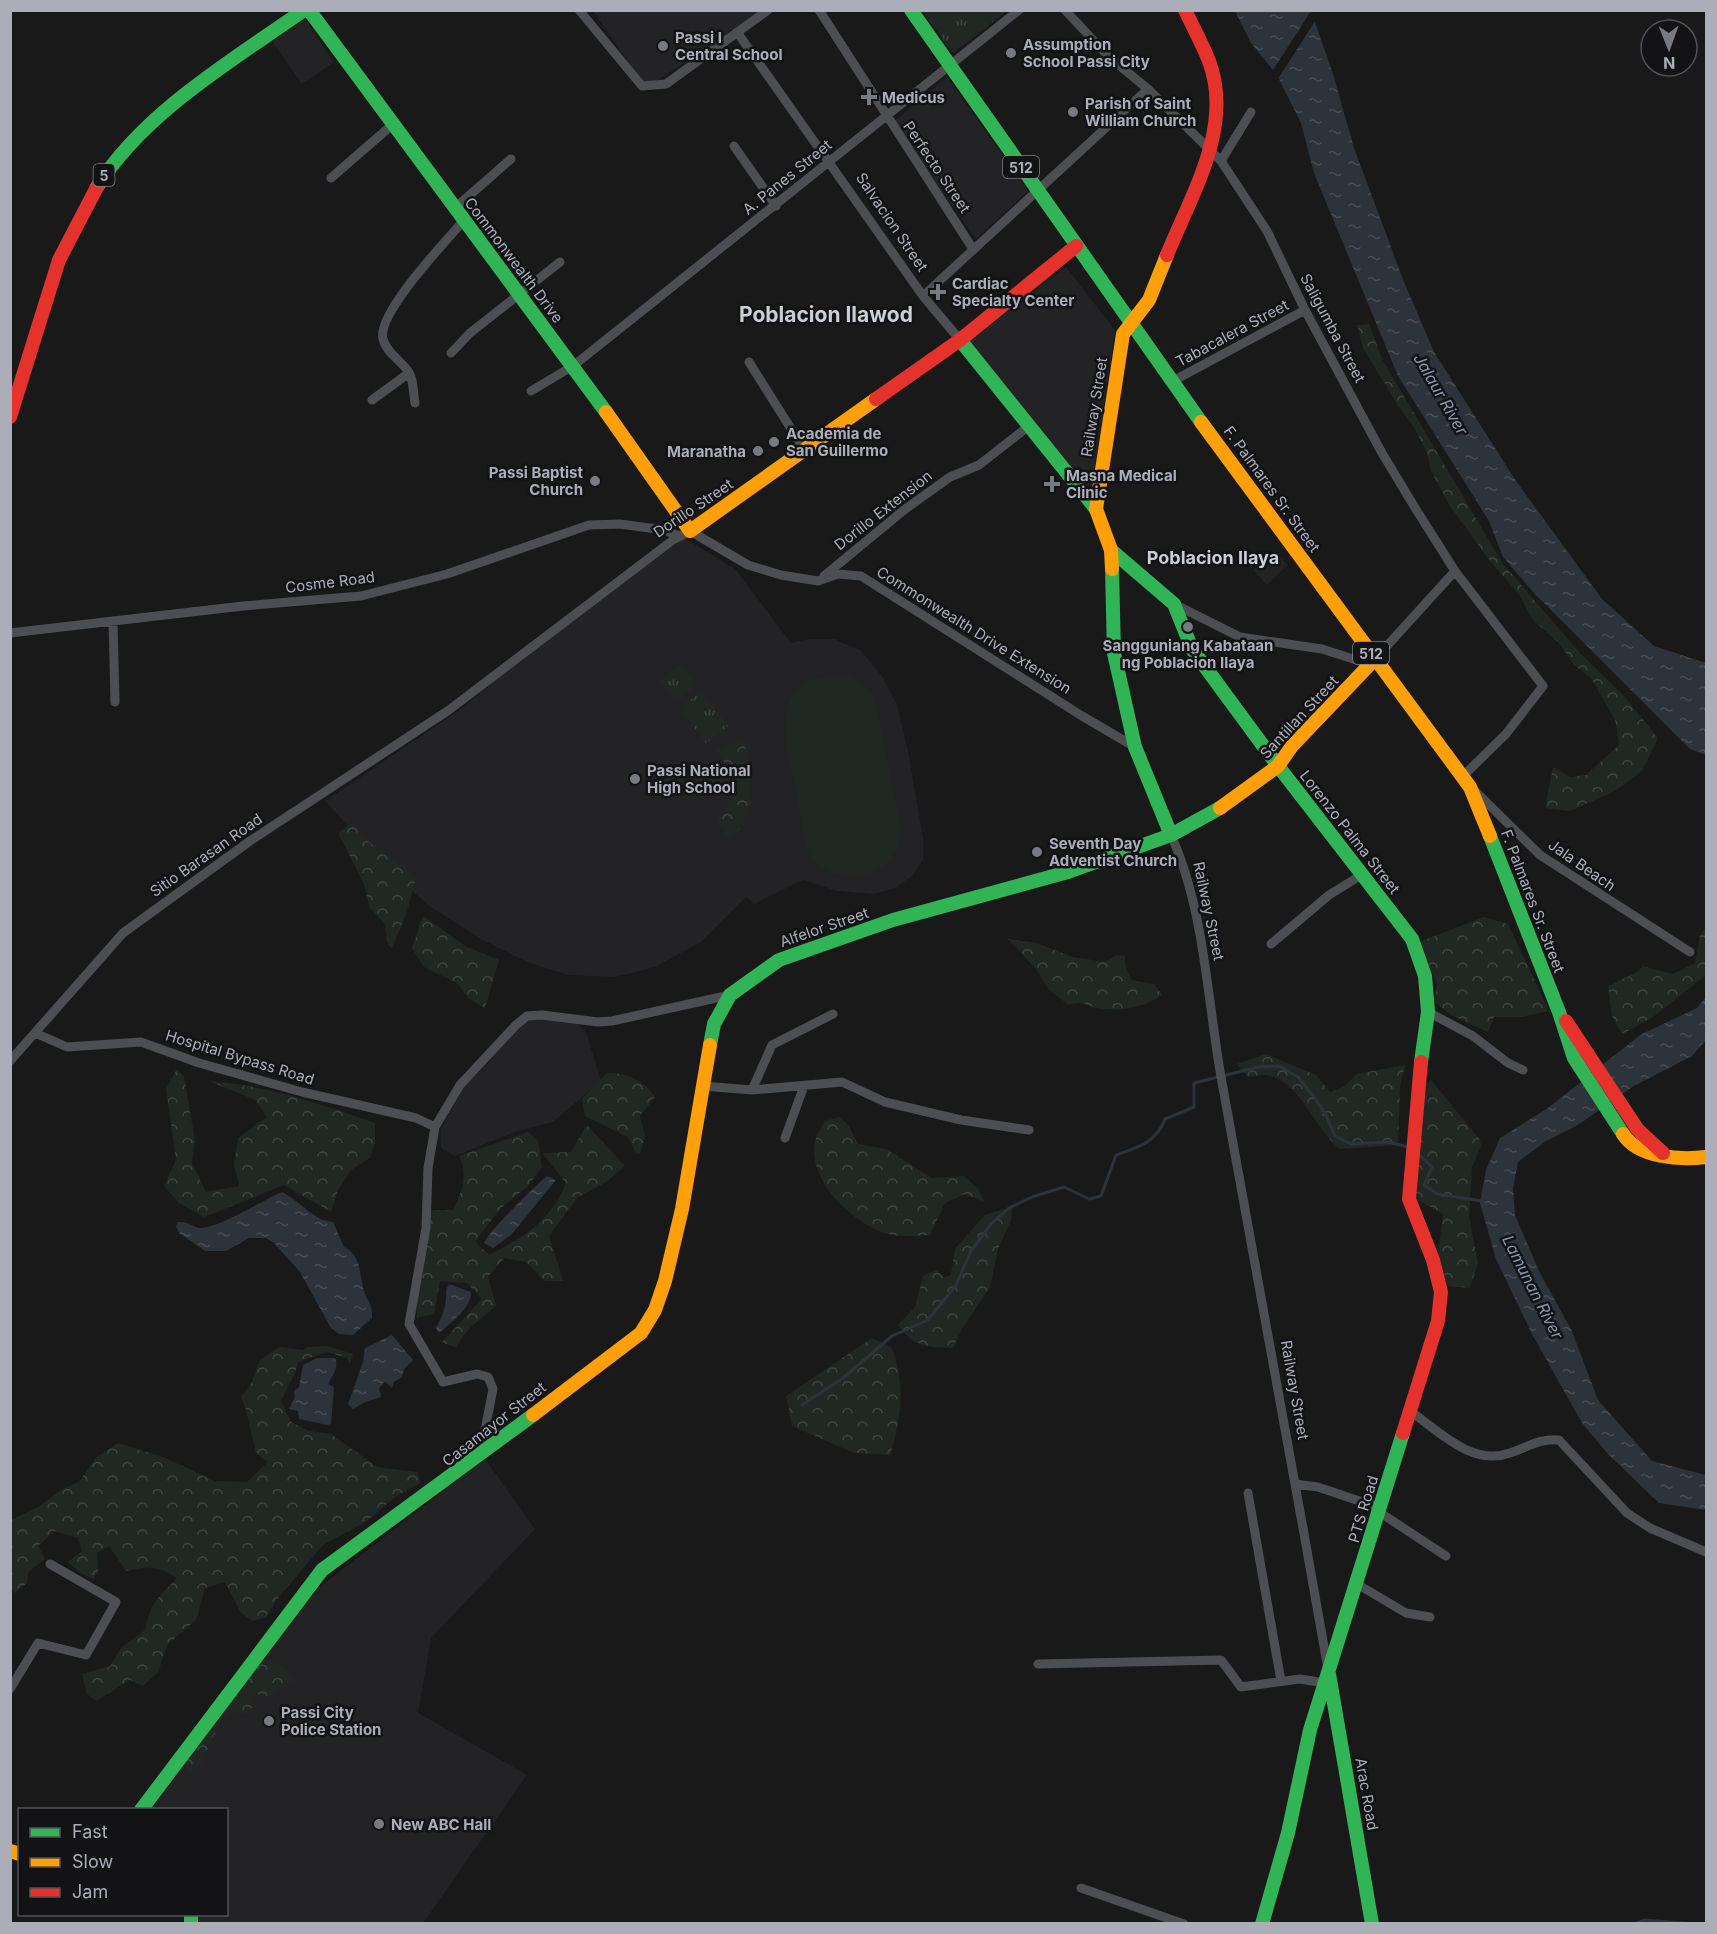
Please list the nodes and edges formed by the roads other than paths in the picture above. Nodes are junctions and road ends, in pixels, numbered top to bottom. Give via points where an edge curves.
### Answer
1 (304, 10) edge
2 (309, 10) edge
3 (579, 10) edge
4 (768, 10) edge
5 (819, 10) edge
6 (911, 10) edge
7 (1019, 10) edge
8 (1065, 10) edge
9 (1185, 10) edge
10 (737, 32) junction
11 (949, 64) junction
12 (1148, 88) junction
13 (1251, 112) dead end
14 (886, 117) junction
15 (392, 125) junction
16 (734, 146) dead end
17 (1211, 149) junction
18 (511, 159) dead end
19 (830, 161) junction
20 (1221, 161) junction
21 (332, 178) dead end
22 (1038, 190) junction
23 (776, 206) junction
24 (455, 208) junction
25 (465, 219) junction
26 (1076, 246) junction
27 (974, 249) junction
28 (560, 262) dead end
29 (519, 295) junction
30 (922, 296) junction
31 (1305, 310) junction
32 (1131, 323) junction
33 (960, 340) junction
34 (451, 353) dead end
35 (749, 362) dead end
36 (573, 366) junction
37 (409, 373) junction
38 (1173, 381) junction
39 (531, 391) dead end
40 (372, 400) dead end
41 (416, 403) dead end
42 (10, 417) edge
43 (1029, 426) junction
44 (805, 451) junction
45 (1096, 509) junction
46 (684, 534) junction
47 (1111, 550) junction
48 (1455, 571) junction
49 (818, 581) junction
50 (1174, 604) junction
51 (113, 621) junction
52 (10, 633) edge
53 (1372, 662) junction
54 (115, 702) dead end
55 (449, 710) joint
56 (1135, 747) junction
57 (1278, 766) junction
58 (1466, 782) junction
59 (1170, 835) junction
60 (1363, 874) junction
61 (1271, 944) dead end
62 (1690, 952) dead end
63 (730, 995) junction
64 (1428, 1012) junction
65 (1559, 1012) junction
66 (833, 1014) dead end
67 (35, 1033) junction
68 (10, 1061) edge
69 (1523, 1070) dead end
70 (702, 1086) junction
71 (804, 1086) junction
72 (752, 1090) junction
73 (1416, 1103) joint
74 (435, 1127) junction
75 (1029, 1130) dead end
76 (784, 1138) dead end
77 (1665, 1155) junction
78 (1707, 1157) edge
79 (1410, 1411) junction
80 (480, 1455) junction
81 (1295, 1484) junction
82 (1248, 1493) dead end
83 (1380, 1510) junction
84 (1707, 1552) edge
85 (1446, 1556) dead end
86 (50, 1564) dead end
87 (1357, 1584) junction
88 (1430, 1617) dead end
89 (1038, 1664) dead end
90 (1327, 1677) junction
91 (1281, 1681) junction
92 (10, 1689) edge
93 (142, 1808) edge
94 (1081, 1888) dead end
95 (1184, 1923) edge
96 (1262, 1923) edge
97 (1372, 1923) edge

1 - 42 main road, 5 via 199,83 129,145 105,174 59,260
2 - 15 main road, Commonwealth Drive
3 - 10 street via 642,86 666,84
4 - 10 street
5 - 14 street, Perfecto Street
6 - 11 main road, F. Palmares Sr. Street / 512
7 - 11 street, A. Panes Street
8 - 12 street, Saligumba Street via 1109,57
9 - 17 main road, Railway Street via 1214,80 1217,119
10 - 19 street, Salvacion Street
11 - 14 street, A. Panes Street
11 - 22 main road, F. Palmares Sr. Street / 512
12 - 17 street, Saligumba Street
12 - 22 street
13 - 20 street
14 - 19 street, A. Panes Street
14 - 27 street, Perfecto Street
15 - 21 street
15 - 24 main road, Commonwealth Drive
16 - 23 street
17 - 20 street, Saligumba Street
17 - 32 main road, Railway Street via 1149,300
18 - 24 street
19 - 23 street, A. Panes Street
19 - 30 street, Salvacion Street
20 - 31 street, Saligumba Street via 1267,231
22 - 26 main road, F. Palmares Sr. Street / 512
22 - 27 street
23 - 36 street, A. Panes Street
24 - 25 main road, Commonwealth Drive
25 - 29 main road, Commonwealth Drive
25 - 37 street via 413,279 382,331 389,351
26 - 32 main road, F. Palmares Sr. Street / 512
26 - 33 main road, Dorillo Street
27 - 30 street
28 - 29 street
29 - 34 street
29 - 36 main road, Commonwealth Drive
30 - 33 street, Salvacion Street
31 - 38 street, Tabacalera Street
31 - 48 street, Saligumba Street via 1382,453
32 - 38 main road, F. Palmares Sr. Street / 512
32 - 45 main road, Railway Street via 1121,343
33 - 43 main road, Salvacion Street
33 - 44 main road, Dorillo Street
35 - 44 street
36 - 39 street, A. Panes Street
36 - 46 main road, Commonwealth Drive
37 - 40 street
37 - 41 street
38 - 53 main road, F. Palmares Sr. Street / 512
43 - 45 main road, Salvacion Street
43 - 49 street, Dorillo Extension via 979,465 950,477 913,503
44 - 46 main road, Dorillo Street
45 - 47 main road, Railway Street
46 - 49 street, Commonwealth Drive Extension via 747,565
46 - 51 street, Cosme Road via 620,524 589,525 447,573 360,596
46 - 55 street, Dorillo Street
47 - 50 main road
47 - 56 main road, Railway Street via 1114,653
48 - 53 street, Santillan Street
48 - 58 street, Saligumba Street via 1543,686
49 - 56 street, Commonwealth Drive Extension via 838,574 861,576
50 - 53 street via 1240,637 1322,649
50 - 57 main road, Lorenzo Palma Street via 1192,649
51 - 52 street, Cosme Road
51 - 54 street
53 - 57 main road, Santillan Street via 1292,746
53 - 58 main road, F. Palmares Sr. Street / 512
55 - 67 street, Sitio Barasan Road via 241,847 123,933
56 - 59 main road, Railway Street
57 - 59 main road, Santillan Street via 1235,799
57 - 60 main road, Lorenzo Palma Street
58 - 62 street, Jala Beach via 1540,855
58 - 65 main road, F. Palmares Sr. Street / 512
59 - 63 main road, Alfelor Street via 1068,872 893,920 805,949 778,960
59 - 81 street, Railway Street via 1184,864 1198,933 1221,1082
60 - 61 street via 1329,895
60 - 64 main road, Lorenzo Palma Street via 1412,939 1425,976
63 - 70 main road, Casamayor Street via 714,1024
63 - 74 street, Alfelor Street via 612,1021 527,1016 460,1085
64 - 69 street
64 - 73 main road, Lorenzo Palma Street
65 - 77 main road, F. Palmares Sr. Street / 512 via 1647,1140
65 - 77 main road, F. Palmares Sr. Street / 512 via 1580,1069 1624,1138 1639,1149
66 - 72 street via 772,1045
67 - 68 street, Sitio Barasan Road
67 - 74 street, Hospital Bypass Road via 67,1047 141,1042 198,1063 416,1118
70 - 72 street
70 - 80 main road, Casamayor Street via 682,1209 655,1310 641,1333 619,1352
71 - 72 street
71 - 75 street via 842,1082 885,1102 961,1120
71 - 76 street
73 - 79 main road, PTS Road via 1409,1198 1441,1292 1438,1321
74 - 80 street via 428,1168 426,1228 409,1324 443,1382 477,1374 488,1377 493,1389
77 - 78 main road, 512
79 - 83 main road, PTS Road
79 - 84 street via 1469,1452 1487,1457 1505,1455 1543,1438 1559,1440 1627,1513
80 - 93 main road, Casamayor Street via 322,1570
81 - 83 street via 1318,1487
81 - 90 street, Railway Street
82 - 91 street
83 - 85 street
83 - 87 main road, PTS Road
86 - 92 street via 116,1602 86,1655 38,1642
87 - 88 street via 1406,1613
87 - 90 main road, PTS Road
89 - 91 street via 1221,1660 1241,1687
90 - 91 street
90 - 96 main road, PTS Road
90 - 97 main road, Arac Road
94 - 95 street

